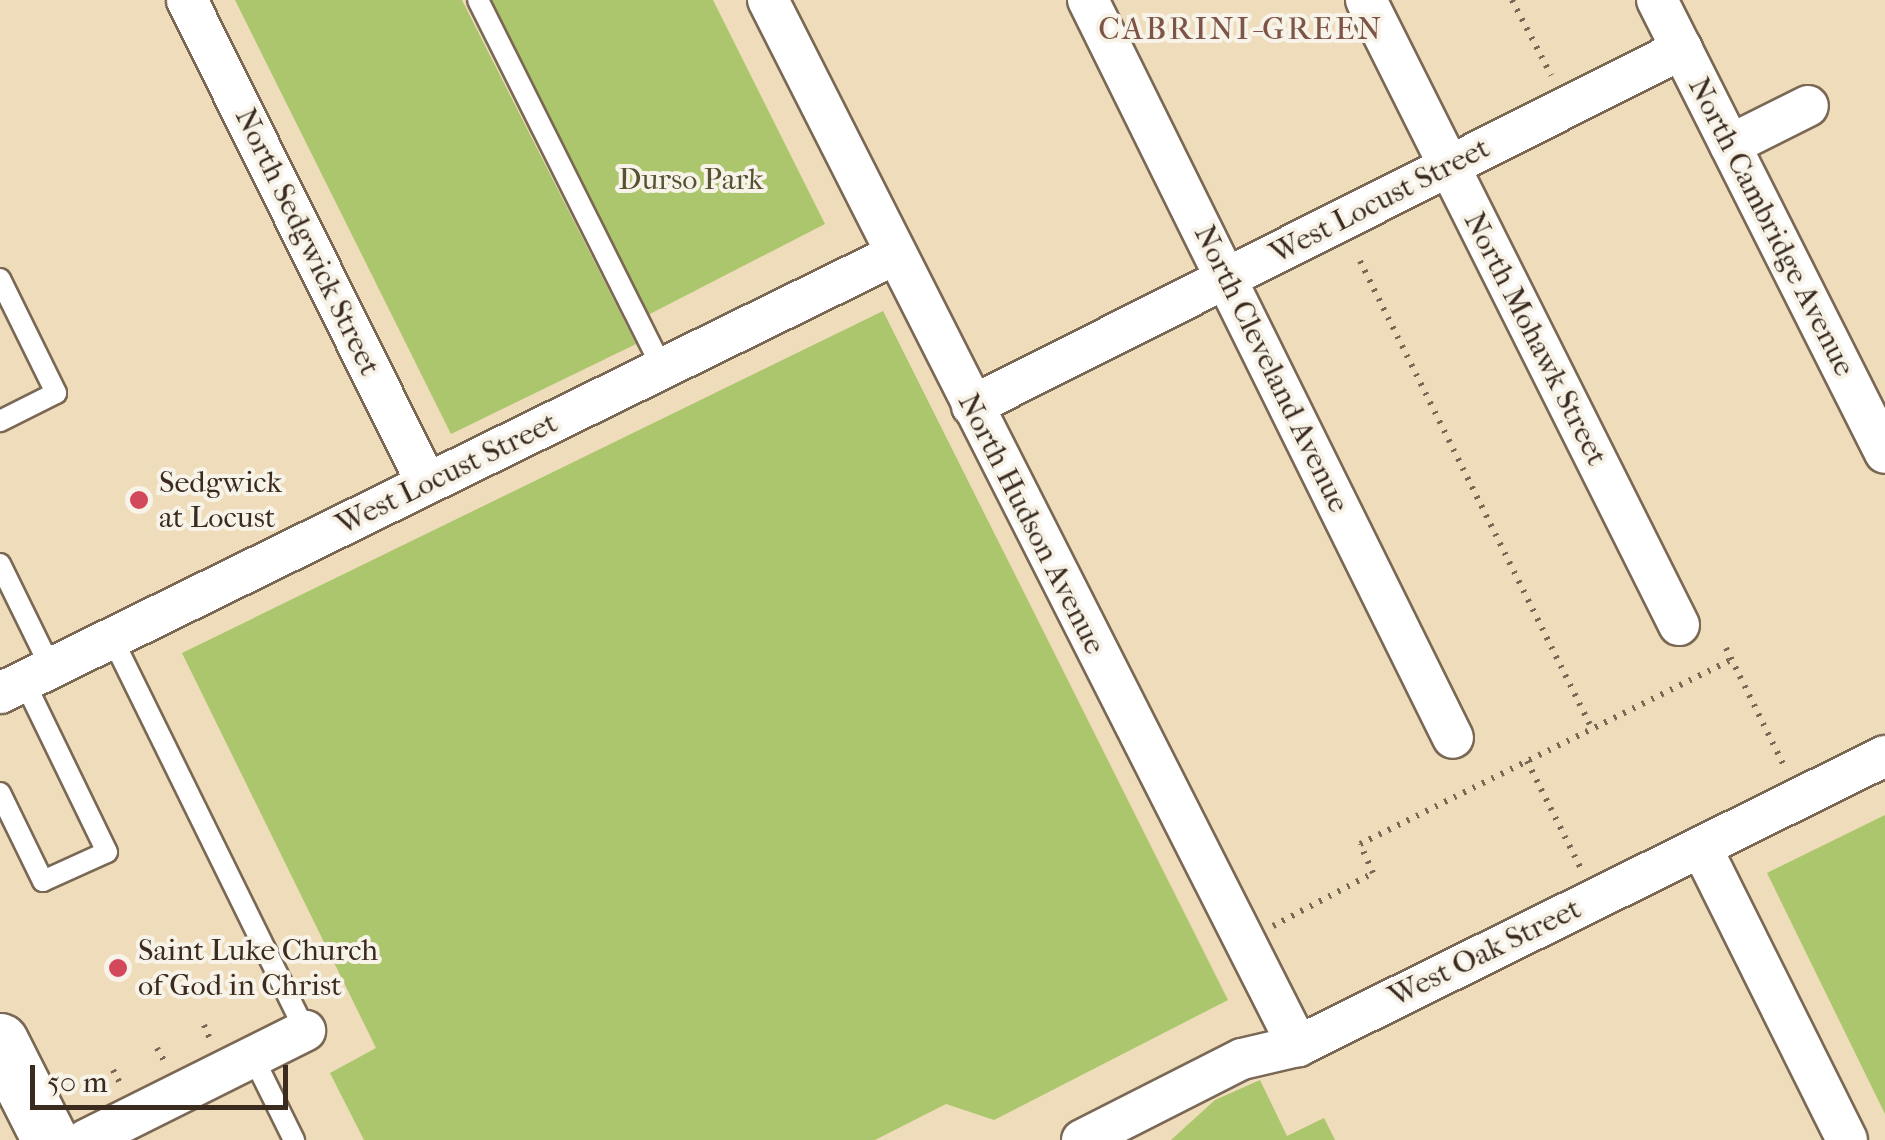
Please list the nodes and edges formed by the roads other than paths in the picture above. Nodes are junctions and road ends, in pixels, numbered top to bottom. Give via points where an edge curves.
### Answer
1 (187, 0) edge
2 (478, 0) edge
3 (768, 0) edge
4 (1088, 0) edge
5 (1366, 0) edge
6 (1658, 0) edge
7 (1682, 49) junction
8 (1808, 106) dead end
9 (1730, 145) junction
10 (1448, 167) junction
11 (894, 255) junction
12 (1226, 278) junction
13 (0, 279) edge
14 (663, 369) junction
15 (1870, 384) edge
16 (972, 406) junction
17 (0, 421) edge
18 (1885, 453) edge
19 (427, 484) junction
20 (0, 564) edge
21 (1679, 625) dead end
22 (112, 638) junction
23 (25, 681) edge
24 (1454, 738) dead end
25 (1885, 756) edge
26 (0, 793) edge
27 (1700, 847) junction
28 (304, 1031) joint
29 (0, 1041) edge
30 (1298, 1046) junction
31 (253, 1057) junction
32 (50, 1140) edge
33 (86, 1140) edge
34 (294, 1140) edge
35 (1082, 1140) edge
36 (1847, 1140) edge

1 - 19 street, North Sedgwick Street
2 - 14 lane
3 - 11 street, North Hudson Avenue
4 - 12 street, North Cleveland Avenue
5 - 10 street, North Mohawk Street
6 - 7 street, North Cambridge Avenue
7 - 9 street, North Cambridge Avenue
7 - 10 street, West Locust Street
8 - 9 street
9 - 15 street, North Cambridge Avenue
10 - 12 street, West Locust Street
10 - 21 street, North Mohawk Street
11 - 14 street, West Locust Street
11 - 16 street, North Hudson Avenue
12 - 16 street, West Locust Street
12 - 24 street, North Cleveland Avenue
13 - 17 lane via 56,393
14 - 19 street, West Locust Street
15 - 18 street, North Cambridge Avenue
16 - 30 street, North Hudson Avenue
19 - 22 street, West Locust Street
20 - 23 lane
22 - 23 street, West Locust Street
22 - 28 lane
23 - 26 lane via 108,852 43,882
25 - 27 street, West Oak Street
27 - 30 street, West Oak Street
27 - 36 street
28 - 31 street
29 - 32 street
30 - 35 street, West Oak Street via 1242,1060
31 - 33 street
31 - 34 lane

